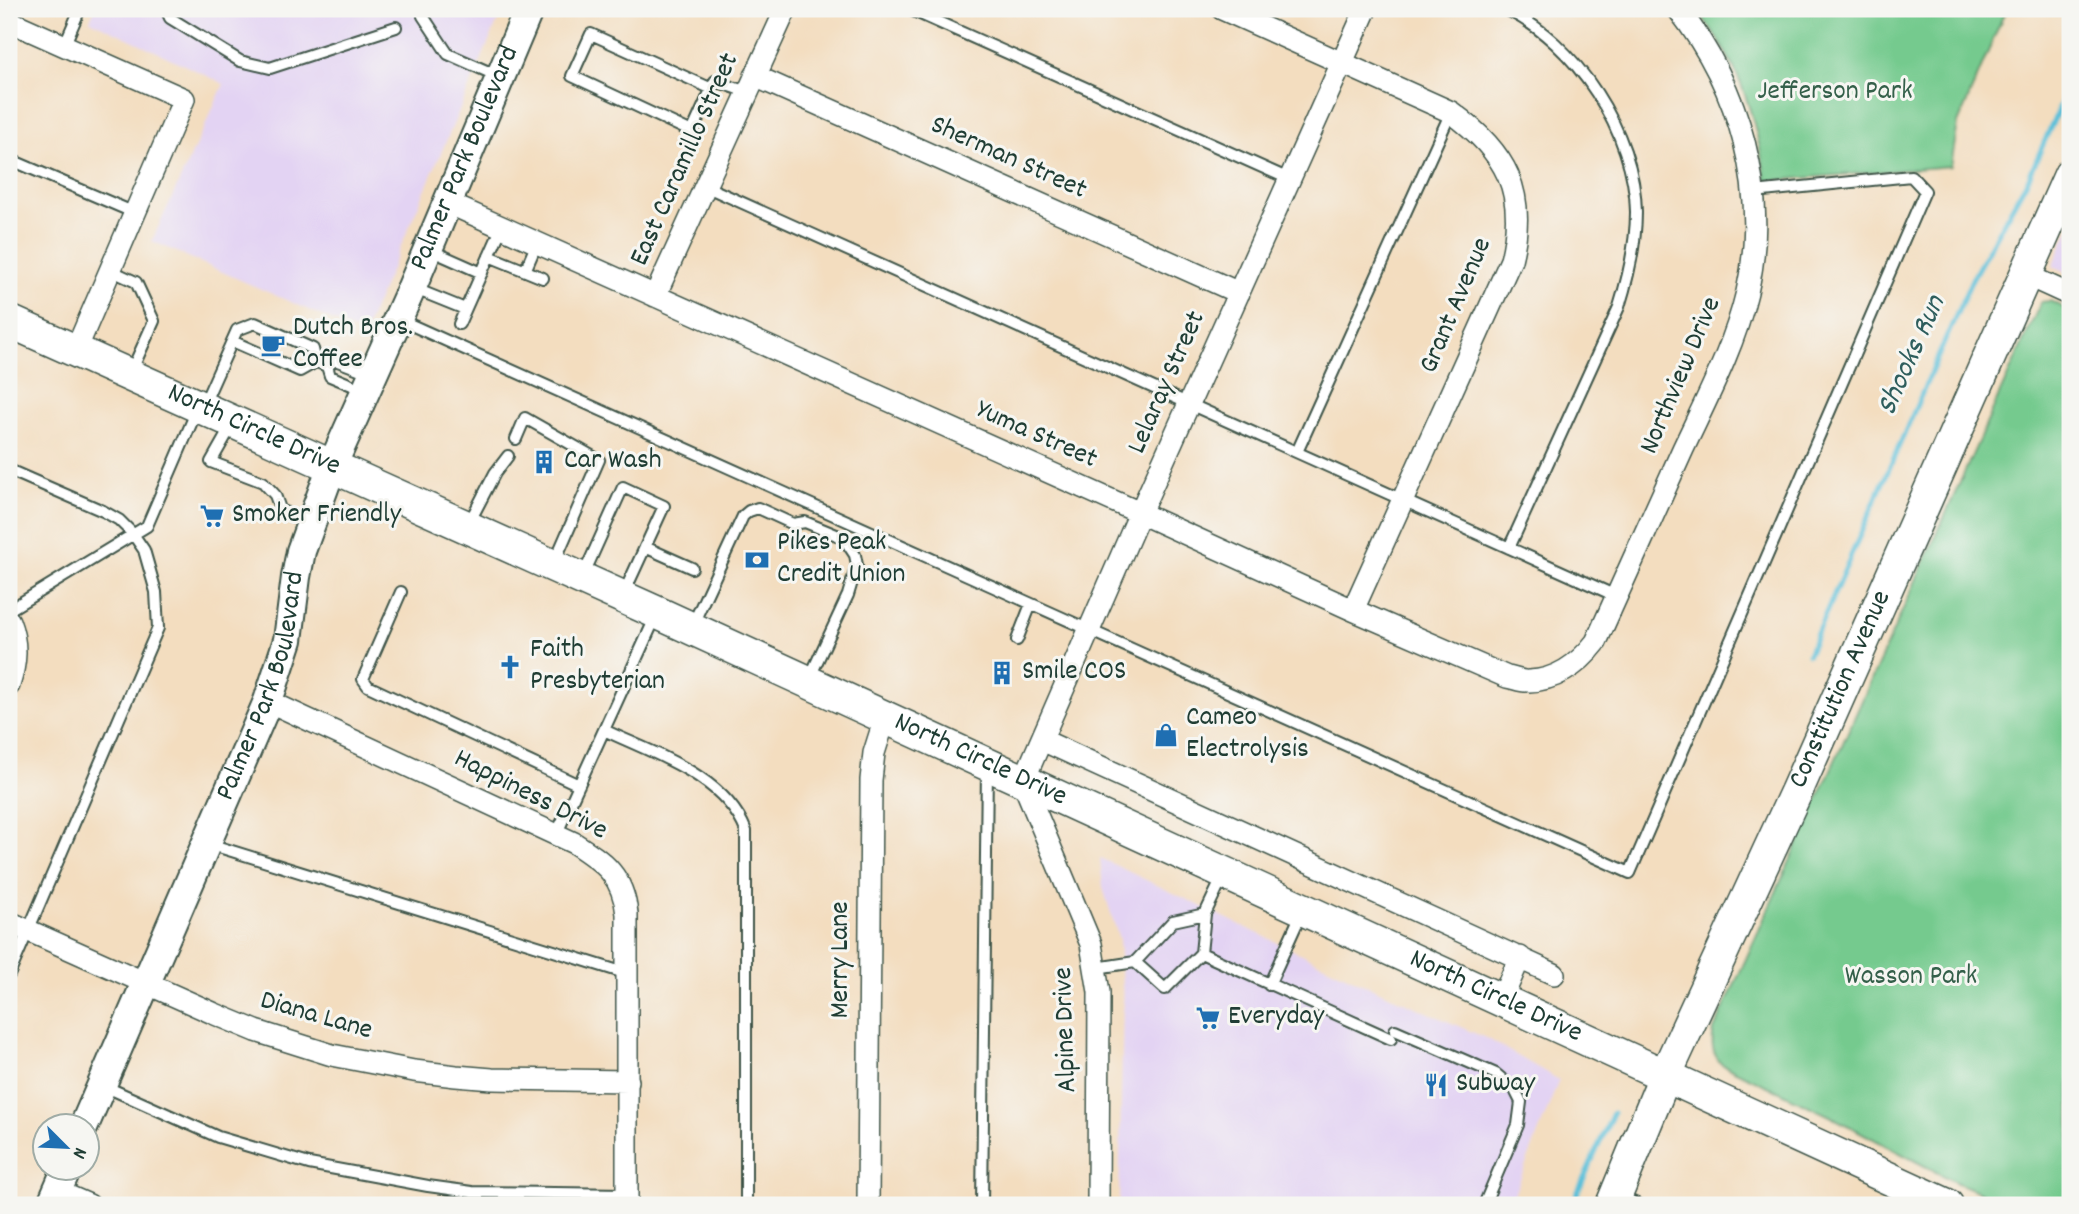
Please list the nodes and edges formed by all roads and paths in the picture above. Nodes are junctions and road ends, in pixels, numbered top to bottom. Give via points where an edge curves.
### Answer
1 (80, 9) edge
2 (166, 9) edge
3 (529, 9) edge
4 (786, 9) edge
5 (909, 9) edge
6 (1222, 9) edge
7 (1366, 9) edge
8 (1505, 9) edge
9 (1678, 9) edge
10 (423, 16) dead end
11 (9, 21) edge
12 (396, 27) dead end
13 (64, 46) junction
14 (1341, 62) junction
15 (501, 77) junction
16 (751, 84) junction
17 (712, 89) junction
18 (1451, 111) junction
19 (9, 159) edge
20 (2070, 175) edge
21 (1289, 179) junction
22 (705, 187) junction
23 (1754, 192) junction
24 (448, 203) junction
25 (135, 213) junction
26 (502, 227) junction
27 (537, 243) junction
28 (428, 250) junction
29 (489, 256) junction
30 (110, 270) junction
31 (525, 271) junction
32 (482, 273) junction
33 (2026, 275) junction
34 (542, 278) dead end
35 (412, 287) junction
36 (1239, 293) junction
37 (2070, 295) edge
38 (655, 296) junction
39 (466, 309) junction
40 (398, 319) junction
41 (9, 321) edge
42 (459, 324) dead end
43 (232, 341) junction
44 (75, 352) junction
45 (322, 364) junction
46 (130, 376) junction
47 (370, 383) junction
48 (1190, 404) junction
49 (200, 408) junction
50 (233, 423) junction
51 (516, 439) dead end
52 (1297, 452) junction
53 (508, 456) dead end
54 (331, 466) junction
55 (9, 470) edge
56 (1403, 500) junction
57 (1140, 513) junction
58 (311, 522) junction
59 (467, 527) junction
60 (133, 534) junction
61 (645, 547) junction
62 (1509, 548) junction
63 (553, 566) junction
64 (692, 568) dead end
65 (582, 579) junction
66 (401, 592) dead end
67 (1616, 596) junction
68 (622, 597) junction
69 (1031, 604) junction
70 (9, 610) edge
71 (1353, 610) junction
72 (657, 613) junction
73 (9, 621) edge
74 (691, 628) junction
75 (1090, 630) junction
76 (1017, 640) dead end
77 (1595, 642) joint
78 (807, 682) junction
79 (9, 685) edge
80 (268, 701) junction
81 (885, 718) junction
82 (604, 730) junction
83 (1042, 740) junction
84 (987, 765) junction
85 (1023, 782) junction
86 (579, 785) junction
87 (556, 835) junction
88 (206, 843) junction
89 (1224, 874) junction
90 (1303, 910) junction
91 (1205, 914) junction
92 (18, 926) edge
93 (1201, 953) junction
94 (1520, 957) junction
95 (1135, 962) junction
96 (1096, 968) junction
97 (628, 974) junction
98 (1554, 974) dead end
99 (9, 975) edge
100 (145, 983) junction
101 (1269, 985) junction
102 (1501, 1001) junction
103 (1665, 1076) junction
104 (628, 1081) junction
105 (102, 1085) junction
106 (90, 1112) edge
107 (58, 1188) edge
108 (627, 1200) edge
109 (1622, 1202) edge
110 (89, 1205) edge
111 (746, 1205) edge
112 (868, 1205) edge
113 (982, 1205) edge
114 (1098, 1205) edge
115 (1484, 1205) edge
116 (1947, 1205) edge

1 - 13 lane
2 - 12 lane via 170,18 240,61 270,68
3 - 15 main road, Palmer Park Boulevard
4 - 16 street, East Caramillo Street
5 - 21 lane
6 - 14 street, Grant Avenue
7 - 14 street, Lelaray Street
8 - 62 lane via 1558,44 1580,67 1624,149 1636,209 1635,245 1619,307
9 - 23 street, Northview Drive via 1707,49 1727,91
10 - 15 lane via 448,54
11 - 13 street
13 - 25 street via 184,99
14 - 18 street, Grant Avenue
14 - 21 street, Lelaray Street
15 - 24 main road, Palmer Park Boulevard
16 - 17 lane via 716,81
16 - 22 street, East Caramillo Street
16 - 36 street, Sherman Street
17 - 17 lane via 692,132 572,76 591,34
18 - 52 lane
18 - 56 street, Grant Avenue via 1480,135 1502,163 1513,184 1517,237 1511,260
19 - 25 lane
20 - 33 main road, Constitution Avenue
21 - 36 street, Lelaray Street
22 - 38 street, East Caramillo Street
22 - 48 lane
23 - 67 street, Northview Drive via 1753,257 1738,323
23 - 75 lane via 1912,176 1925,191 1630,873
24 - 26 street, Yuma Street
24 - 28 main road, Palmer Park Boulevard
25 - 30 street
26 - 27 street, Yuma Street
26 - 29 lane
27 - 31 lane
27 - 38 street, Yuma Street
28 - 32 lane
28 - 35 main road, Palmer Park Boulevard
29 - 31 lane
29 - 32 lane
30 - 44 street
30 - 46 lane via 135,282 154,321
31 - 34 lane
32 - 39 lane
33 - 37 street
33 - 103 main road, Constitution Avenue
35 - 39 lane
35 - 40 main road, Palmer Park Boulevard
36 - 48 street, Lelaray Street
38 - 57 street, Yuma Street
39 - 42 lane
40 - 47 main road, Palmer Park Boulevard
40 - 69 lane
41 - 44 main road, North Circle Drive
43 - 45 lane via 300,371
43 - 45 lane via 237,330 255,323 313,349
43 - 49 lane
44 - 46 main road, North Circle Drive
45 - 47 lane via 330,376
45 - 47 lane via 335,360
46 - 49 main road, North Circle Drive
47 - 54 main road, Palmer Park Boulevard
48 - 52 lane
48 - 57 street, Lelaray Street
49 - 50 main road, North Circle Drive
49 - 60 lane via 147,526
50 - 54 main road, North Circle Drive
50 - 58 lane via 211,462 263,482 280,509
51 - 63 lane via 525,418 599,460
52 - 56 lane
53 - 59 lane
54 - 58 main road, Palmer Park Boulevard
54 - 59 main road, North Circle Drive
55 - 60 lane via 103,511
56 - 62 lane
56 - 71 street, Grant Avenue
57 - 71 street, Yuma Street
57 - 75 street, Lelaray Street
58 - 80 main road, Palmer Park Boulevard via 301,551 288,640
59 - 63 main road, North Circle Drive
60 - 70 lane
60 - 92 lane via 144,550 156,592 158,628
61 - 64 lane
61 - 65 lane via 664,506 623,487
61 - 68 lane
62 - 67 lane
63 - 65 main road, North Circle Drive
65 - 68 main road, North Circle Drive
66 - 86 lane via 363,679 368,686
67 - 77 street, Northview Drive
68 - 72 main road, North Circle Drive
69 - 75 lane
69 - 76 lane
71 - 77 street, Yuma Street via 1528,682 1568,670
72 - 74 main road, North Circle Drive
72 - 82 lane
73 - 79 street via 16,650
74 - 78 main road, North Circle Drive
74 - 78 lane via 743,516 753,509 839,536 855,555 857,565 848,595
75 - 83 street, Lelaray Street
78 - 81 main road, North Circle Drive
80 - 87 street, Happiness Drive
80 - 88 main road, Palmer Park Boulevard
81 - 84 main road, North Circle Drive
81 - 112 street, Merry Lane via 871,780
82 - 86 lane
82 - 111 lane via 690,771 726,799 746,831
83 - 85 street, Lelaray Street
83 - 94 street
84 - 85 main road, North Circle Drive
84 - 113 lane
85 - 89 main road, North Circle Drive
85 - 96 street, Alpine Drive via 1081,917
86 - 87 lane
87 - 97 street, Happiness Drive via 592,854 618,879 627,914
88 - 97 lane
88 - 100 main road, Palmer Park Boulevard
89 - 90 main road, North Circle Drive
89 - 91 lane
90 - 101 lane
90 - 102 main road, North Circle Drive
91 - 93 lane
91 - 95 lane via 1172,921
92 - 99 lane
92 - 100 street, Diana Lane
93 - 95 lane via 1165,989
93 - 101 lane
94 - 98 street
94 - 102 street
95 - 96 lane
96 - 114 street, Alpine Drive
97 - 104 street, Happiness Drive
100 - 104 street, Diana Lane via 256,1031 369,1063 492,1079
100 - 105 main road, Palmer Park Boulevard
101 - 115 lane via 1496,1074 1515,1090 1521,1102 1518,1125
102 - 103 main road, North Circle Drive
103 - 109 main road, Constitution Avenue
103 - 116 main road, North Circle Drive
104 - 108 street, Happiness Drive
105 - 106 main road, Palmer Park Boulevard
105 - 108 lane via 218,1137 309,1164 472,1192
107 - 110 street

